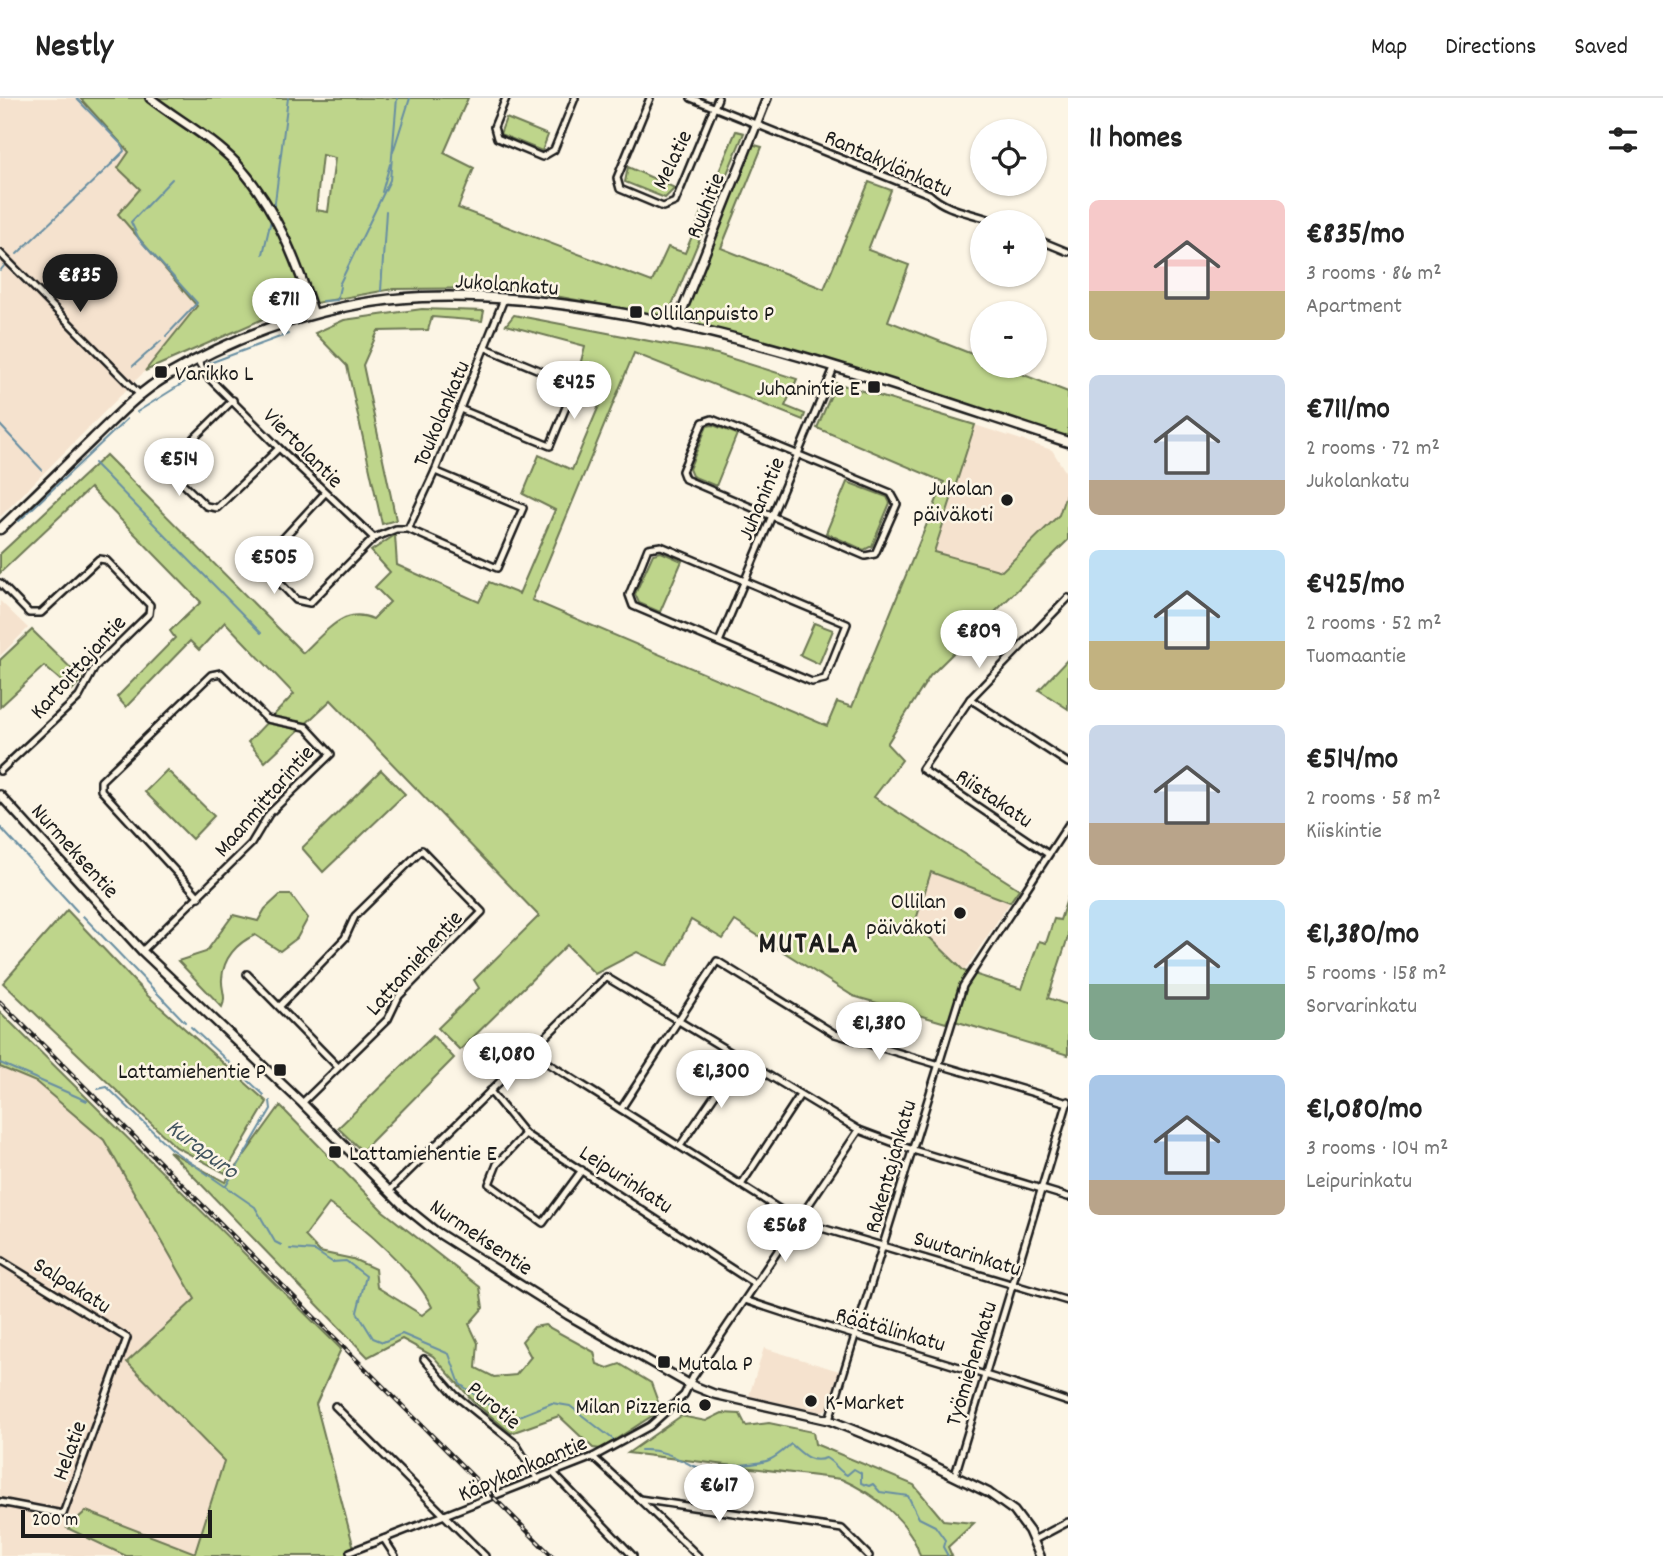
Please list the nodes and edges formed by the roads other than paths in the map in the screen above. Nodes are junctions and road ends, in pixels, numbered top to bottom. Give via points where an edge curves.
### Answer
1 (150, 98) edge
2 (506, 98) edge
3 (575, 98) edge
4 (650, 98) edge
5 (691, 98) edge
6 (718, 98) edge
7 (767, 98) edge
8 (715, 107) junction
9 (757, 125) junction
10 (970, 212) edge
11 (1047, 243) edge
12 (1068, 252) edge
13 (0, 253) edge
14 (504, 299) junction
15 (314, 314) junction
16 (676, 326) junction
17 (486, 348) junction
18 (197, 359) junction
19 (834, 369) junction
20 (140, 395) junction
21 (233, 400) junction
22 (460, 409) junction
23 (1068, 441) edge
24 (279, 448) junction
25 (797, 454) junction
26 (435, 471) junction
27 (325, 493) junction
28 (771, 516) junction
29 (0, 529) edge
30 (408, 529) junction
31 (374, 538) junction
32 (744, 582) junction
33 (0, 583) edge
34 (1068, 598) edge
35 (719, 642) junction
36 (970, 699) junction
37 (1068, 763) edge
38 (0, 771) edge
39 (0, 794) edge
40 (1068, 825) edge
41 (1048, 854) junction
42 (200, 897) junction
43 (142, 951) junction
44 (247, 974) dead end
45 (281, 1006) junction
46 (680, 1021) junction
47 (530, 1052) junction
48 (740, 1058) junction
49 (937, 1065) junction
50 (337, 1066) junction
51 (490, 1091) junction
52 (800, 1095) junction
53 (1068, 1102) edge
54 (302, 1103) junction
55 (621, 1109) junction
56 (859, 1130) junction
57 (525, 1134) junction
58 (680, 1146) junction
59 (913, 1150) junction
60 (582, 1170) junction
61 (741, 1185) junction
62 (1041, 1189) junction
63 (389, 1191) junction
64 (1068, 1197) edge
65 (798, 1221) junction
66 (885, 1245) junction
67 (0, 1260) edge
68 (755, 1284) junction
69 (1012, 1285) junction
70 (745, 1300) junction
71 (1068, 1301) edge
72 (127, 1338) joint
73 (856, 1338) junction
74 (424, 1359) dead end
75 (985, 1373) junction
76 (689, 1384) junction
77 (1068, 1402) edge
78 (335, 1406) dead end
79 (829, 1420) junction
80 (593, 1457) junction
81 (554, 1474) junction
82 (955, 1475) junction
83 (538, 1480) junction
84 (639, 1499) junction
85 (0, 1502) edge
86 (447, 1517) junction
87 (1068, 1522) edge
88 (384, 1539) junction
89 (1034, 1540) junction
90 (349, 1552) dead end
91 (395, 1556) edge
92 (485, 1556) edge
93 (633, 1556) edge
94 (698, 1556) edge
95 (869, 1556) edge
96 (1040, 1556) edge

1 - 15 street via 235,162 255,187 288,245
2 - 3 street via 494,127 497,138 542,157 554,150
4 - 8 street, Melatie via 617,178 620,189 663,206 675,202
5 - 8 street, Rantakylänkatu
6 - 8 street
7 - 9 street, Ruuhitie
8 - 9 street, Rantakylänkatu
9 - 10 street, Rantakylänkatu via 929,194 940,205
9 - 16 street, Ruuhitie
11 - 12 street
13 - 20 street
14 - 15 main road, Jukolankatu via 421,297
14 - 16 main road, Jukolankatu
14 - 17 street, Toukolankatu
15 - 18 main road, Jukolankatu via 246,335
16 - 19 main road, Jukolankatu
17 - 22 street, Toukolankatu
17 - 22 street via 575,385 550,446
18 - 20 main road, Jukolankatu
18 - 21 street, Viertolantie via 206,375
19 - 23 main road, Jukolankatu
19 - 25 street, Juhanintie
20 - 29 main road, Jukolankatu
21 - 24 street, Viertolantie
21 - 24 street via 171,461 171,472 206,506 217,508
22 - 26 street, Toukolankatu
24 - 27 street, Viertolantie
25 - 28 street, Juhanintie
25 - 28 street via 712,419 703,422 697,434 682,471 685,479
25 - 28 street via 891,493 897,504 875,554 865,556
26 - 30 street, Toukolankatu
26 - 30 street via 523,508 497,568
27 - 31 street, Viertolantie
27 - 31 street via 267,556 265,566 296,600 310,603
28 - 32 street, Juhanintie
30 - 31 street via 397,528
32 - 35 street, Juhanintie
32 - 35 street via 661,546 649,548 629,596 633,606
32 - 35 street via 847,624 825,679 812,682
33 - 38 street, Kartoittajantie via 29,612 41,613 99,559 106,560 150,605 149,614 95,667 79,697
34 - 36 street
36 - 37 street
36 - 41 street, Riistakatu via 922,769
39 - 43 street, Nurmeksentie
40 - 41 street, Rakentajankatu
41 - 49 street, Rakentajankatu via 963,986
42 - 42 street, Maanmittarintie via 251,844 269,814 331,754 306,727 267,719 221,673 211,675 101,781 101,790
42 - 43 street, Maanmittarintie
43 - 54 street, Nurmeksentie
44 - 45 street
45 - 50 street
45 - 50 street, Lattamiehentie via 345,938 355,916 422,850 482,912 399,996 388,1019
46 - 47 street via 606,977
46 - 48 street
46 - 49 street via 717,961 835,1034
46 - 55 street
47 - 51 street
47 - 55 street, Suutarinkatu
48 - 52 street
48 - 58 street
49 - 53 street
49 - 59 street, Rakentajankatu
50 - 54 street, Lattamiehentie
51 - 57 street, Leipurinkatu
51 - 63 street
52 - 56 street
52 - 61 street
53 - 62 street, Työmiehenkatu
54 - 63 street, Nurmeksentie
55 - 58 street, Suutarinkatu
56 - 59 street
56 - 65 street, Käpykankaantie
57 - 60 street, Leipurinkatu
57 - 60 street via 497,1164 489,1184 543,1223
58 - 61 street, Suutarinkatu
59 - 62 street
59 - 66 street, Rakentajankatu
60 - 68 street, Leipurinkatu
61 - 65 street, Suutarinkatu
62 - 64 street
62 - 69 street, Työmiehenkatu
63 - 76 street, Nurmeksentie via 451,1242
65 - 66 street, Suutarinkatu
65 - 68 street, Käpykankaantie
66 - 69 street, Suutarinkatu
66 - 73 street, Rakentajankatu
67 - 72 street, Salpakatu
68 - 70 street, Käpykankaantie
69 - 71 street, Suutarinkatu
69 - 75 street, Työmiehenkatu
70 - 73 street, Räätälinkatu
70 - 76 street, Käpykankaantie
72 - 85 street, Helatie via 63,1514
73 - 75 street, Räätälinkatu
73 - 79 street, Rakentajankatu
74 - 83 street, Purotie via 455,1395 516,1444
75 - 77 street, Räätälinkatu
75 - 82 street, Työmiehenkatu
76 - 79 street, Nurmeksentie
76 - 80 street, Käpykankaantie via 684,1395 650,1426
78 - 86 street
79 - 82 street, Nurmeksentie
80 - 81 street, Käpykankaantie
80 - 84 street
81 - 83 street, Käpykankaantie
81 - 93 street
82 - 89 street, Nurmeksentie via 1007,1505
83 - 86 street, Käpykankaantie
84 - 94 street
84 - 95 street via 842,1529
86 - 88 street, Käpykankaantie
86 - 92 street
87 - 89 street
88 - 90 street, Käpykankaantie
88 - 91 street
89 - 96 street, Nurmeksentie

